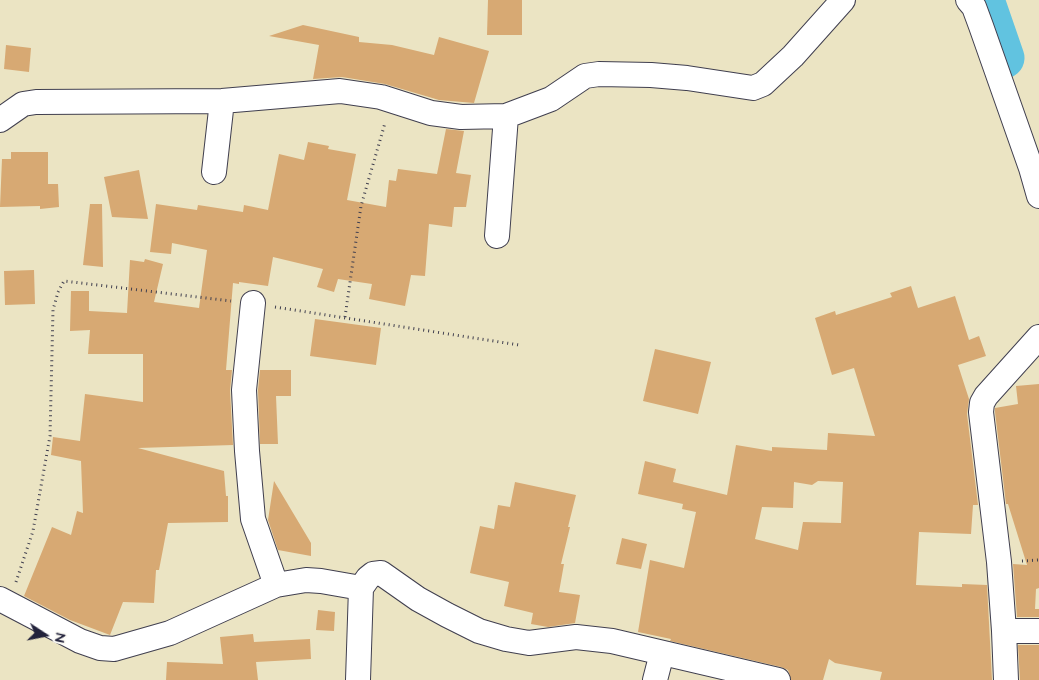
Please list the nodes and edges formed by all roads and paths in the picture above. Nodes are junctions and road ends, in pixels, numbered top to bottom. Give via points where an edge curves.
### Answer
1 (843, 0) edge
2 (968, 0) edge
3 (222, 101) junction
4 (392, 101) junction
5 (506, 116) junction
6 (0, 120) edge
7 (214, 172) dead end
8 (1039, 196) edge
9 (497, 236) dead end
10 (253, 303) junction
11 (345, 318) junction
12 (1039, 337) edge
13 (519, 345) dead end
14 (276, 584) junction
15 (361, 588) junction
16 (5, 602) edge
17 (1004, 631) junction
18 (1039, 631) edge
19 (662, 653) junction
20 (358, 680) edge
21 (655, 680) edge
22 (778, 680) edge
23 (1006, 680) edge

1 - 5 street via 793,56 763,84 752,88 687,78 598,74 585,76 551,99
2 - 8 street via 981,26
3 - 4 street via 340,91
3 - 6 street via 36,102 23,104
3 - 7 street
4 - 5 street via 431,113 461,117
4 - 11 path via 361,206
5 - 9 street
10 - 11 path
10 - 14 street via 244,390 247,450 253,519
10 - 16 path via 64,281 54,310 50,436 33,531
11 - 13 path
12 - 17 street via 982,403
14 - 15 street via 321,580
14 - 16 street via 170,632 114,649 80,641
15 - 19 street via 373,574 381,573 418,599 480,631 529,643 576,637 612,640
15 - 20 street
17 - 18 street
17 - 23 street
19 - 21 street
19 - 22 street

